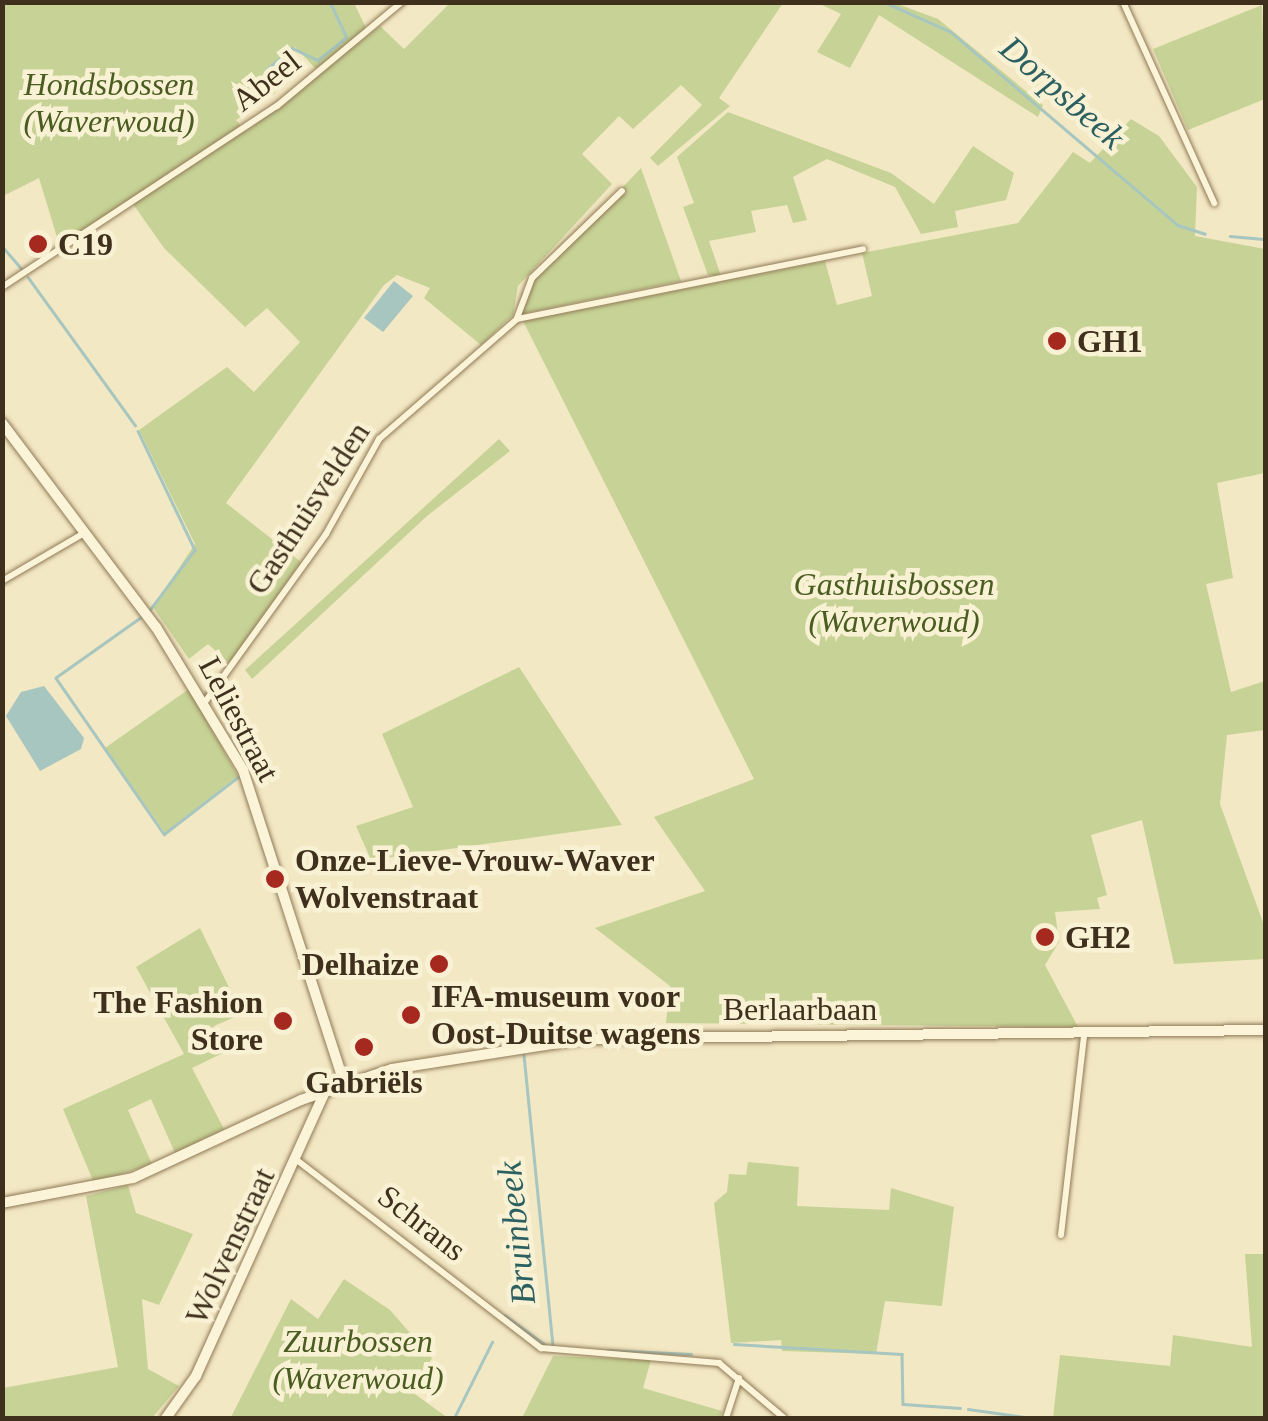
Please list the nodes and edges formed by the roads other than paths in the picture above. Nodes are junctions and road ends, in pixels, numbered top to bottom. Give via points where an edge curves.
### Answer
1 (402, 2) edge
2 (1123, 2) edge
3 (622, 191) dead end
4 (1214, 204) dead end
5 (863, 249) dead end
6 (2, 287) edge
7 (517, 319) junction
8 (2, 423) edge
9 (84, 532) junction
10 (2, 581) edge
11 (205, 702) junction
12 (1266, 1030) edge
13 (1084, 1036) junction
14 (344, 1083) junction
15 (326, 1090) junction
16 (298, 1160) junction
17 (2, 1203) edge
18 (1061, 1235) dead end
19 (740, 1378) junction
20 (166, 1418) edge
21 (726, 1418) edge
22 (784, 1418) edge

1 - 6 street, Abeel via 278,106
2 - 4 street
3 - 7 street, Gasthuisvelden via 532,278
5 - 7 street, Gasthuisvelden
7 - 11 street, Gasthuisvelden via 378,438 326,534
8 - 9 street, Leliestraat
9 - 10 street
9 - 11 street, Leliestraat
11 - 14 street, Leliestraat via 257,806
12 - 13 street, Berlaarbaan
13 - 14 street, Berlaarbaan via 642,1033 420,1064
13 - 18 street
14 - 15 street, Berlaarbaan
15 - 16 street, Wolvenstraat
15 - 17 street, Berlaarbaan via 133,1178
16 - 19 street, Schrans via 541,1348 696,1358
16 - 20 street, Wolvenstraat via 196,1376
19 - 21 street
19 - 22 street, Schrans

